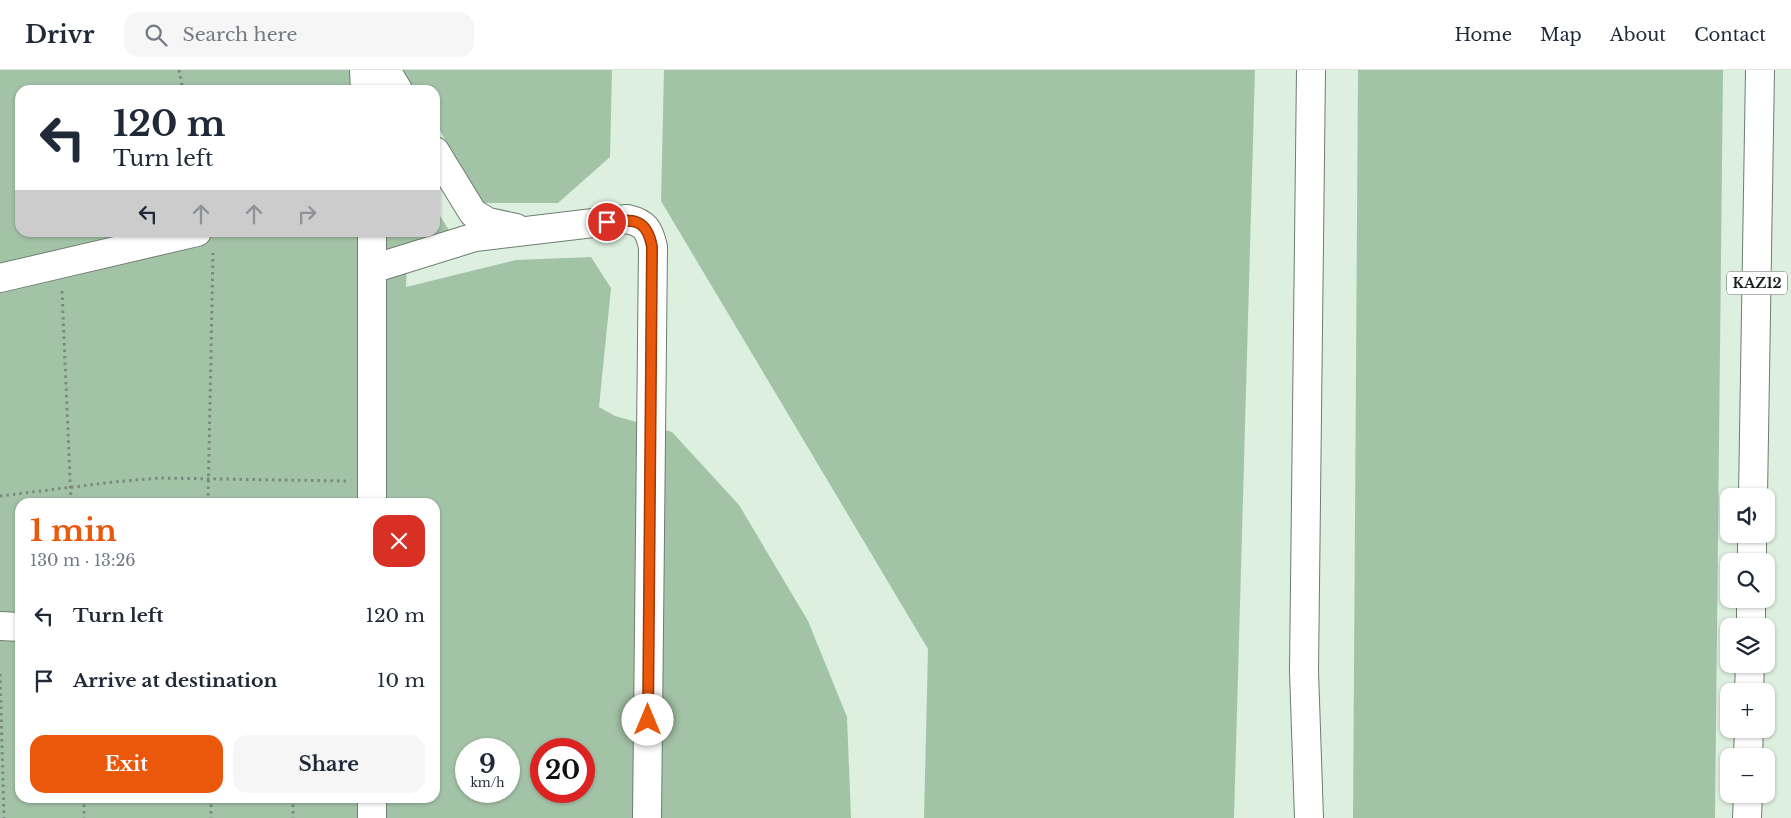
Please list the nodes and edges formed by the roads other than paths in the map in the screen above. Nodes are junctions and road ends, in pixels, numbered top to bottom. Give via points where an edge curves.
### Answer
1 (364, 70) edge
2 (386, 70) edge
3 (1311, 70) edge
4 (1760, 70) edge
5 (365, 85) edge
6 (395, 85) edge
7 (440, 159) edge
8 (530, 231) junction
9 (372, 237) edge
10 (205, 242) edge
11 (372, 269) junction
12 (0, 278) edge
13 (1753, 488) edge
14 (372, 492) edge
15 (0, 626) edge
16 (15, 627) edge
17 (372, 803) edge
18 (1748, 803) edge
19 (372, 818) edge
20 (647, 818) edge
21 (1309, 818) edge
22 (1747, 818) edge

1 - 5 main road
2 - 6 main road
3 - 21 main road via 1304,671
4 - 13 main road, KAZ12
7 - 8 main road via 474,213 488,222
8 - 11 main road via 475,237
8 - 20 main road via 627,219 645,226 650,235
9 - 11 main road
10 - 12 main road via 61,264
11 - 14 main road
15 - 16 main road
17 - 19 main road
18 - 22 main road

